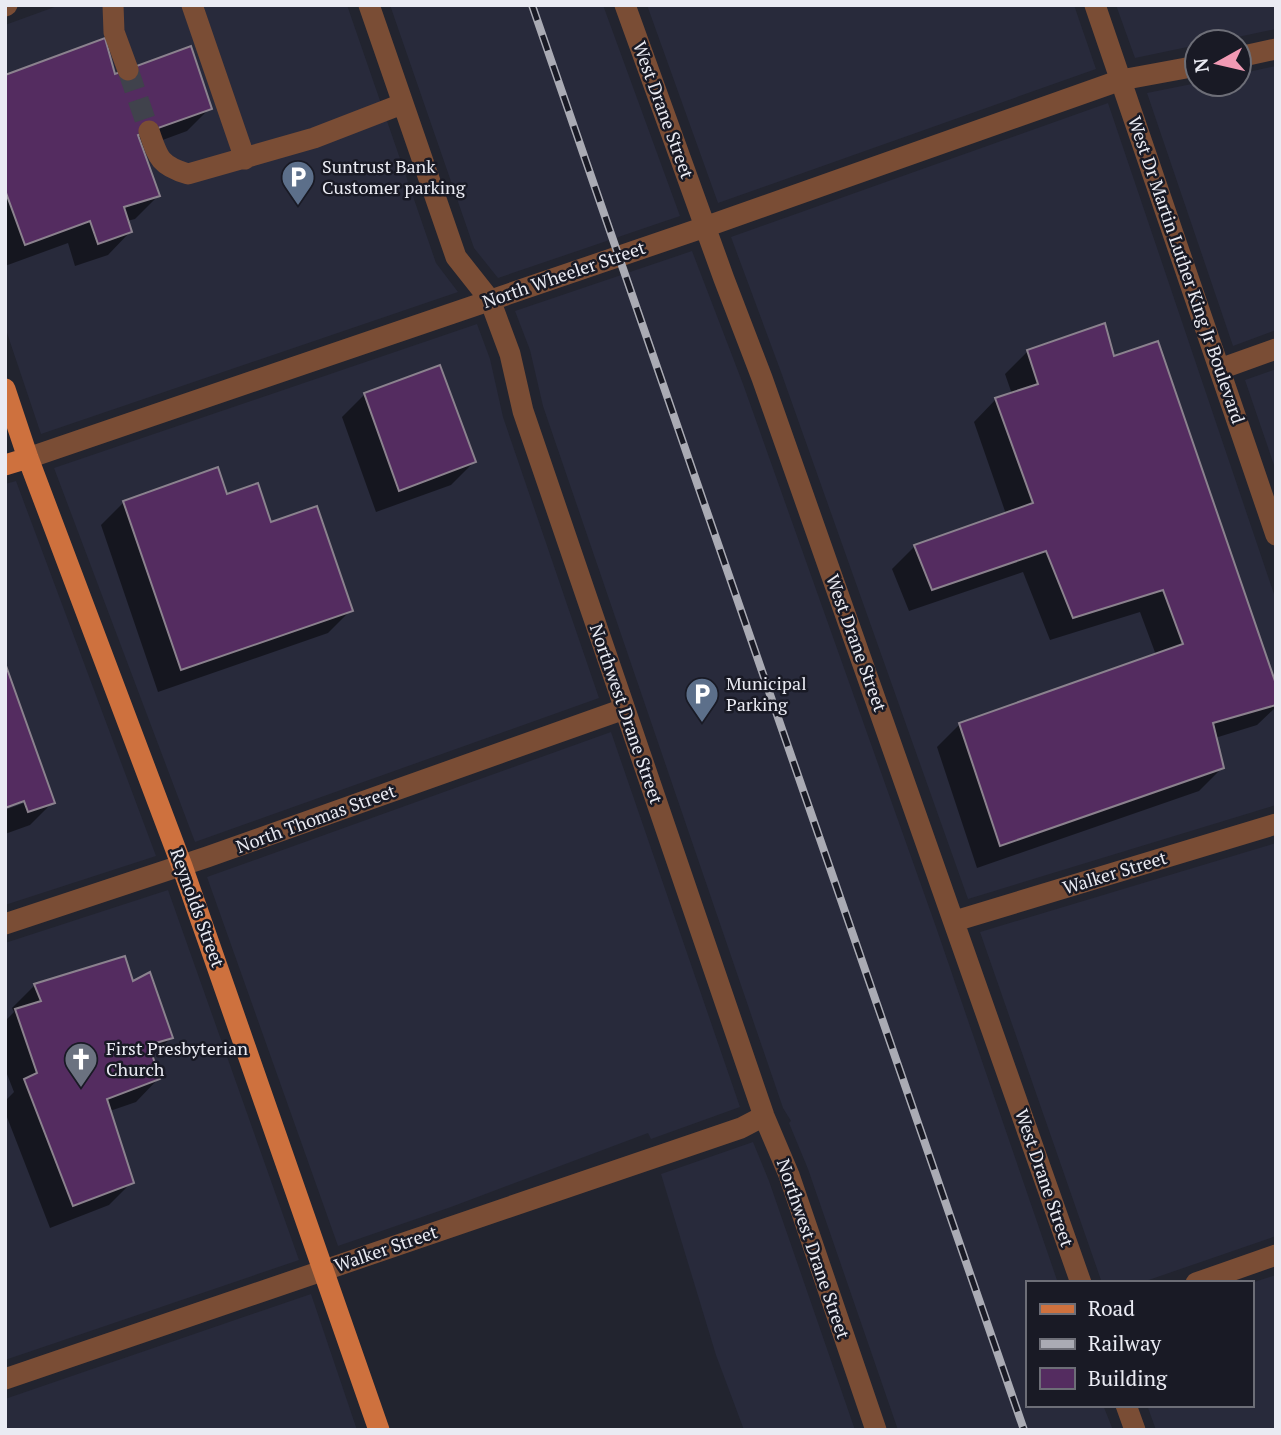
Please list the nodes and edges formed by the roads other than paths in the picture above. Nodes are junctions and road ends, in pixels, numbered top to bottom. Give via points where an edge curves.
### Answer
1 (113, 5) edge
2 (192, 5) edge
3 (369, 5) edge
4 (625, 5) edge
5 (1095, 5) edge
6 (1276, 49) edge
7 (1253, 54) edge
8 (1183, 69) edge
9 (128, 70) tunnel mouth
10 (1121, 80) junction
11 (402, 104) junction
12 (149, 131) tunnel mouth
13 (245, 159) junction
14 (705, 227) junction
15 (490, 300) junction
16 (1276, 349) edge
17 (1220, 369) junction
18 (5, 389) edge
19 (28, 457) junction
20 (5, 465) edge
21 (1276, 535) edge
22 (624, 709) junction
23 (1276, 824) edge
24 (182, 866) junction
25 (955, 921) junction
26 (5, 924) edge
27 (764, 1115) junction
28 (1276, 1255) edge
29 (325, 1271) junction
30 (1080, 1281) edge
31 (1202, 1281) edge
32 (5, 1380) edge
33 (1127, 1407) edge
34 (379, 1430) edge
35 (876, 1430) edge
36 (1135, 1430) edge

1 - 9 street via 114,32
2 - 13 street
3 - 11 street, Northwest Drane Street
4 - 14 street, West Drane Street
5 - 10 street, West Dr Martin Luther King Jr Boulevard
6 - 7 street
8 - 10 street, North Wheeler Street
10 - 14 street, North Wheeler Street
10 - 17 street, West Dr Martin Luther King Jr Boulevard
11 - 13 street
11 - 15 street, Northwest Drane Street via 456,257
12 - 13 street via 157,153 170,169 188,174
14 - 15 street, North Wheeler Street
14 - 25 street, West Drane Street
15 - 19 street, North Wheeler Street
15 - 22 street, Northwest Drane Street
16 - 17 street
17 - 21 street, West Dr Martin Luther King Jr Boulevard
18 - 19 main road, Reynolds Street
19 - 20 main road, North Wheeler Street
19 - 24 main road, Reynolds Street
22 - 24 street, North Thomas Street
22 - 27 street, Northwest Drane Street
23 - 25 street, Walker Street
24 - 26 street, North Thomas Street
24 - 29 main road, Reynolds Street
25 - 30 street, West Drane Street
27 - 29 street, Walker Street via 741,1128
27 - 35 street, Northwest Drane Street
28 - 31 street
29 - 32 street, Walker Street
29 - 34 main road, Reynolds Street
33 - 36 street

